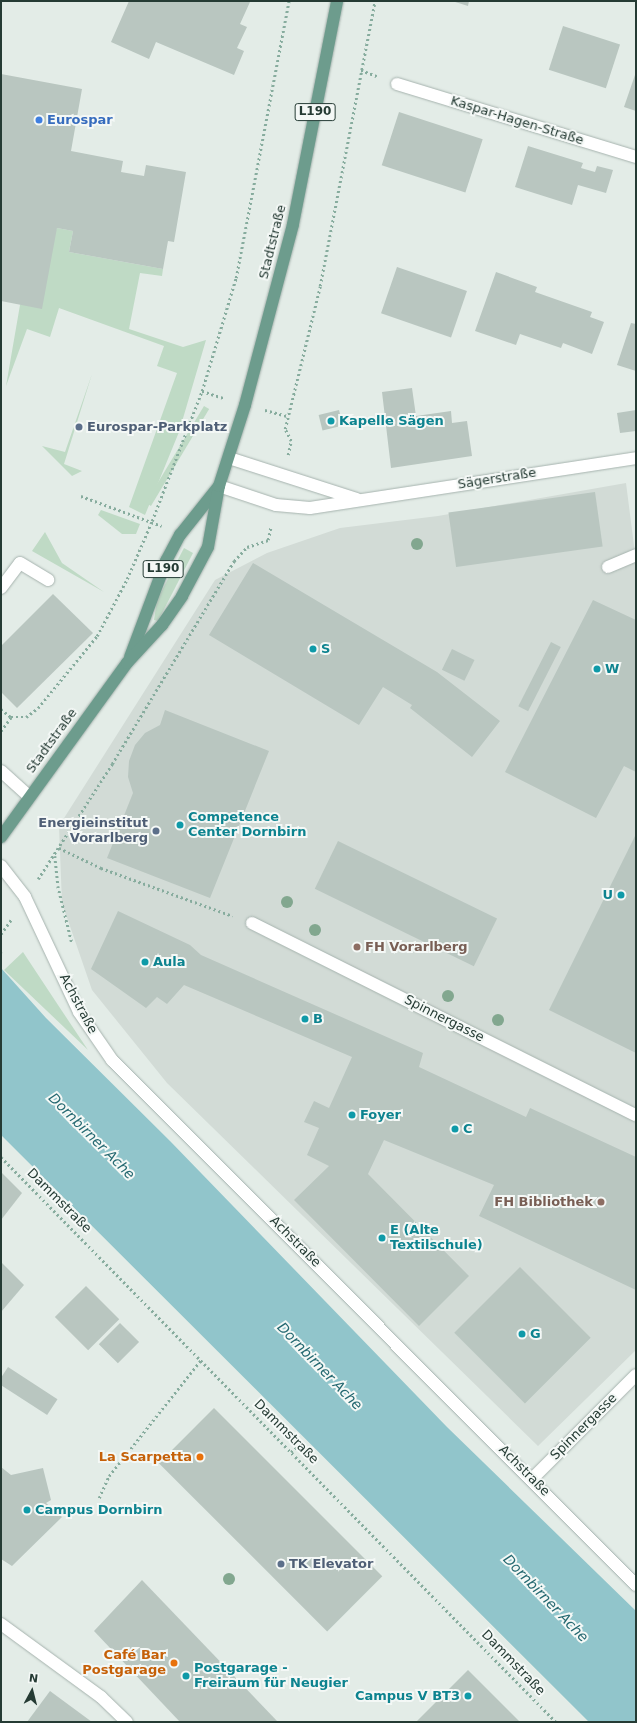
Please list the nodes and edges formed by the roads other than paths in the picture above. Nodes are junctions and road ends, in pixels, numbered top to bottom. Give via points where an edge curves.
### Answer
1 (337, 1) edge
2 (397, 84) dead end
3 (636, 157) edge
4 (228, 458) junction
5 (636, 458) edge
6 (219, 486) junction
7 (358, 500) junction
8 (636, 555) edge
9 (608, 567) dead end
10 (48, 580) dead end
11 (1, 588) edge
12 (127, 663) junction
13 (1, 771) edge
14 (29, 796) junction
15 (1, 837) edge
16 (1, 866) edge
17 (252, 923) road end
18 (636, 1115) edge
19 (636, 1375) edge
20 (532, 1479) junction
21 (636, 1585) edge
22 (1, 1624) edge
23 (127, 1722) edge

1 - 4 main road, Stadtstraße / L190 via 293,224
2 - 3 street, Kaspar-Hagen-Straße
4 - 6 main road, Stadtstraße / L190
4 - 7 street, Sägerstraße
5 - 7 street, Sägerstraße
6 - 7 street, Sägerstraße via 293,508 310,508
6 - 12 main road, Stadtstraße / L190 via 191,518 166,561
6 - 12 main road, Stadtstraße / L190 via 213,528 200,567 162,625
8 - 9 street
10 - 11 street via 20,563
12 - 14 main road, Stadtstraße / L190
13 - 14 street
14 - 15 main road, Stadtstraße / L190
16 - 20 street, Achstraße via 25,897 79,1012 112,1060
17 - 18 street, Spinnergasse
19 - 20 street, Spinnergasse
20 - 21 street, Achstraße
22 - 23 street via 101,1697

